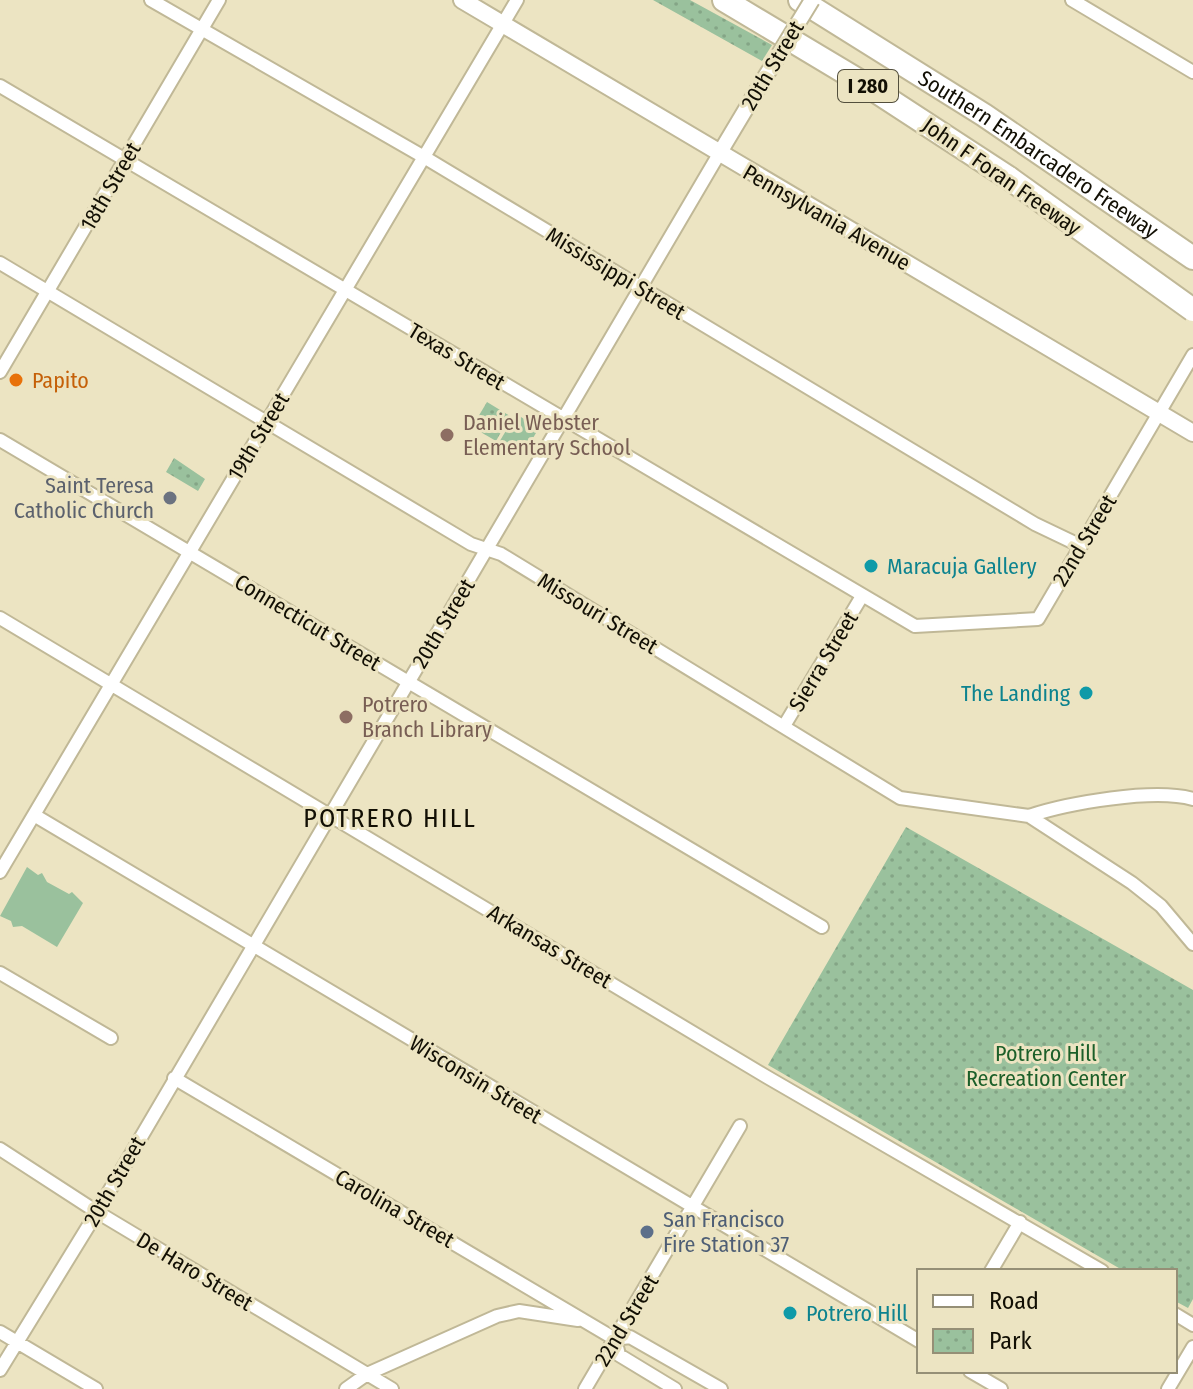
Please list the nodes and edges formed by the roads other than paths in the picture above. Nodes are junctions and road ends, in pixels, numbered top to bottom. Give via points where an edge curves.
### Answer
1 (151, 0) edge
2 (219, 0) edge
3 (462, 0) edge
4 (517, 0) edge
5 (724, 0) edge
6 (800, 0) edge
7 (812, 0) edge
8 (1072, 0) edge
9 (502, 24) junction
10 (200, 30) junction
11 (1193, 72) edge
12 (0, 86) edge
13 (719, 154) junction
14 (424, 157) junction
15 (126, 160) junction
16 (1193, 258) edge
17 (0, 263) edge
18 (640, 289) junction
19 (345, 290) junction
20 (47, 291) junction
21 (1193, 310) edge
22 (1193, 355) edge
23 (0, 372) edge
24 (1159, 413) junction
25 (564, 420) junction
26 (267, 422) junction
27 (1193, 433) edge
28 (0, 440) edge
29 (1081, 546) junction
30 (487, 549) junction
31 (190, 552) junction
32 (862, 596) junction
33 (0, 618) edge
34 (915, 626) joint
35 (409, 682) junction
36 (112, 684) junction
37 (784, 726) junction
38 (1193, 799) edge
39 (330, 813) junction
40 (34, 815) junction
41 (1029, 816) junction
42 (0, 872) edge
43 (822, 927) dead end
44 (1193, 944) edge
45 (251, 946) junction
46 (0, 973) edge
47 (111, 1038) dead end
48 (174, 1078) junction
49 (740, 1126) dead end
50 (0, 1149) edge
51 (693, 1207) junction
52 (97, 1212) junction
53 (1020, 1222) junction
54 (992, 1269) edge
55 (1099, 1269) edge
56 (589, 1322) junction
57 (0, 1332) edge
58 (615, 1339) junction
59 (917, 1340) edge
60 (17, 1342) junction
61 (1193, 1347) edge
62 (0, 1370) edge
63 (973, 1373) edge
64 (367, 1374) junction
65 (96, 1389) edge
66 (346, 1389) edge
67 (392, 1389) edge
68 (585, 1389) edge
69 (675, 1389) edge
70 (721, 1389) edge
71 (1001, 1389) edge
72 (1168, 1389) edge

1 - 10 street, Mississippi Street
2 - 10 street, 18th Street
3 - 9 main road, Pennsylvania Avenue
4 - 9 street, 19th Street
5 - 21 highway, John F Foran Freeway / I 280, bridge via 1009,178
6 - 16 highway, Southern Embarcadero Freeway / I 280
7 - 13 street, 20th Street, bridge
8 - 11 street
9 - 13 main road, Pennsylvania Avenue
9 - 14 street, 19th Street
10 - 14 street, Mississippi Street
10 - 15 street, 18th Street
12 - 15 street, Texas Street
13 - 18 street, 20th Street
13 - 24 main road, Pennsylvania Avenue
14 - 18 street, Mississippi Street
14 - 19 street, 19th Street
15 - 19 street, Texas Street
15 - 20 street, 18th Street
17 - 20 street, Missouri Street
18 - 25 street, 20th Street
18 - 29 street, Mississippi Street via 1035,524
19 - 25 street, Texas Street
19 - 26 street, 19th Street
20 - 23 street, 18th Street
20 - 26 street, Missouri Street
22 - 24 street, 22nd Street
24 - 27 main road, Pennsylvania Avenue
24 - 29 street, 22nd Street
25 - 30 street, 20th Street
25 - 32 street, Texas Street
26 - 30 street, Missouri Street
26 - 31 street, 19th Street
28 - 31 street, Connecticut Street
29 - 34 street, 22nd Street via 1038,619
30 - 35 street, 20th Street
30 - 37 street, Missouri Street
31 - 35 street, Connecticut Street
31 - 36 street, 19th Street
32 - 34 street, Texas Street
32 - 37 street, Sierra Street
33 - 36 street, Arkansas Street
35 - 39 street, 20th Street
35 - 43 street, Connecticut Street
36 - 39 street, Arkansas Street
36 - 40 street, 19th Street
37 - 41 street, Missouri Street via 900,798
38 - 41 street via 1172,794 1123,796
39 - 45 street, 20th Street
39 - 53 street, Arkansas Street via 767,1077
40 - 42 street, 19th Street
40 - 45 street, Wisconsin Street
41 - 44 street, Missouri Street via 1132,883 1161,906
45 - 48 street, 20th Street
45 - 51 street, Wisconsin Street
46 - 47 street
48 - 52 street, 20th Street
48 - 56 street, Carolina Street
49 - 51 street, 22nd Street
50 - 52 street, De Haro Street
51 - 58 street, 22nd Street
51 - 59 street, Wisconsin Street
52 - 60 street, 20th Street
52 - 64 street, De Haro Street
53 - 54 street
53 - 55 street, Arkansas Street
56 - 58 street, Carolina Street
56 - 64 street via 519,1311 497,1316
57 - 60 street
58 - 68 street, 22nd Street
58 - 69 street, Carolina Street via 619,1355
58 - 70 street, Carolina Street via 630,1337
60 - 62 street, 20th Street
60 - 65 street
61 - 72 street
63 - 71 street
64 - 66 street
64 - 67 street, De Haro Street

